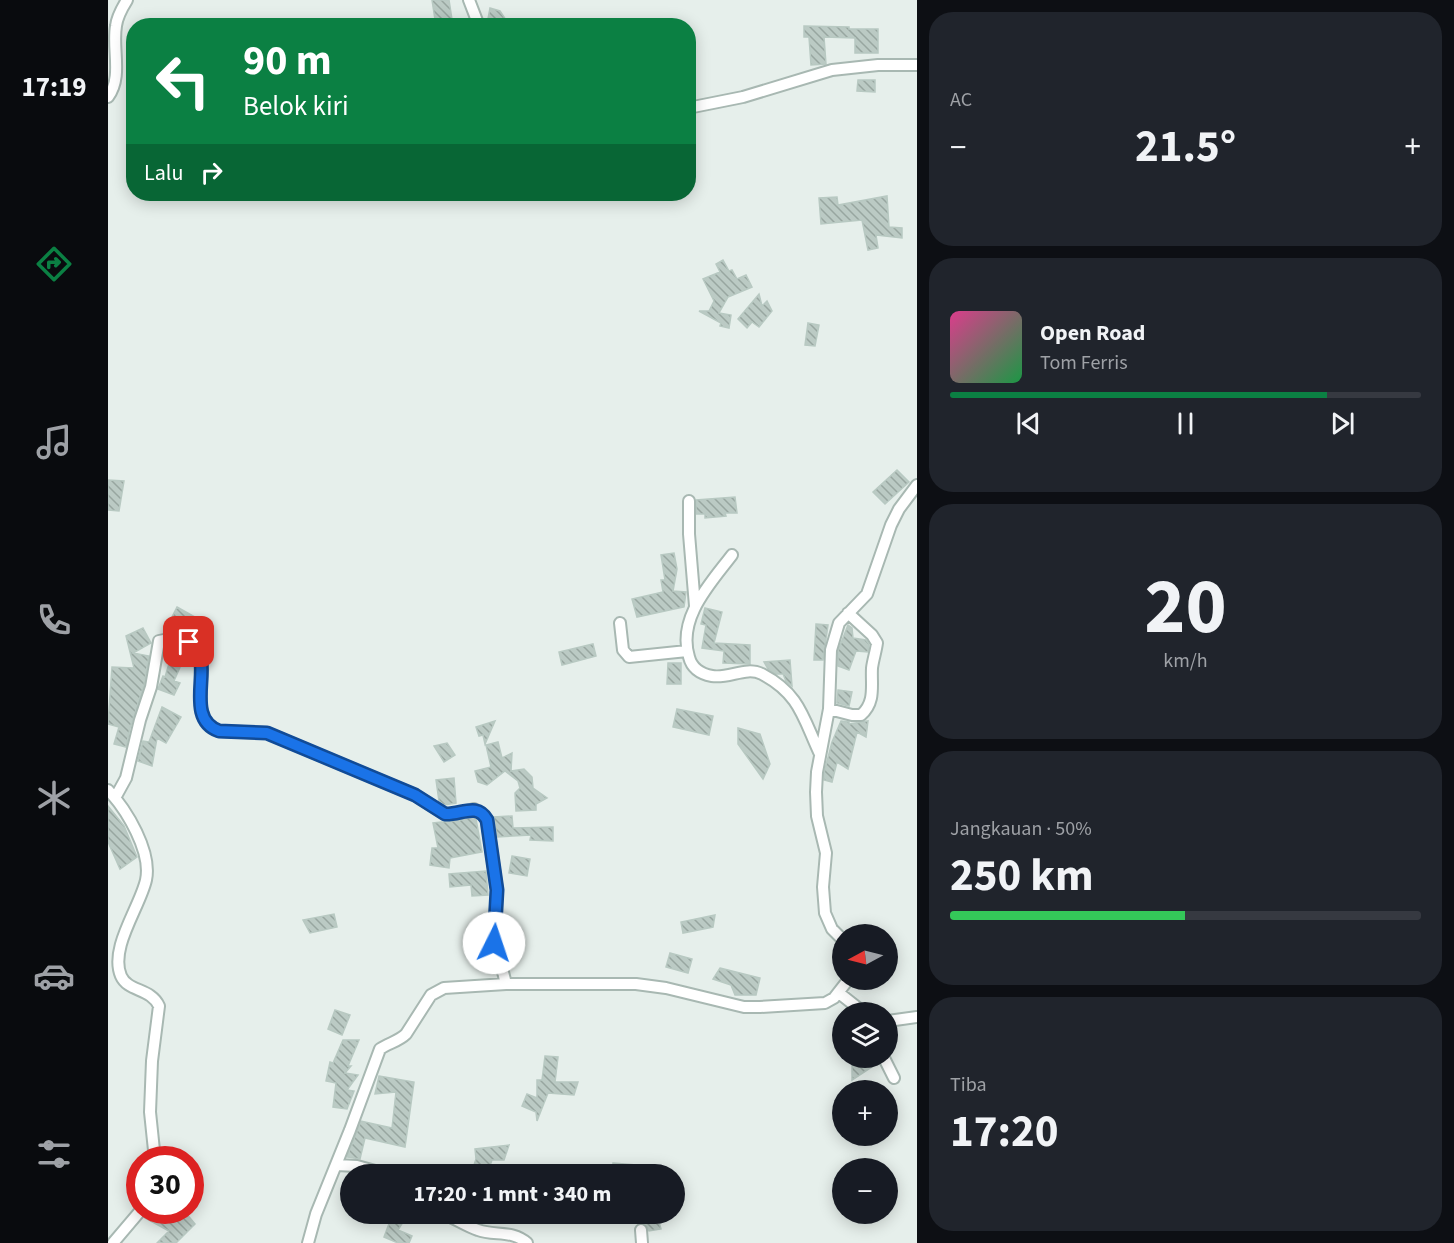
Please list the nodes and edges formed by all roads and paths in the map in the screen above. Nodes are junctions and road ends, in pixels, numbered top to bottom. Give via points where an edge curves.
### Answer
1 (127, 0) edge
2 (469, 0) edge
3 (476, 18) edge
4 (917, 65) edge
5 (108, 97) edge
6 (696, 106) edge
7 (917, 485) edge
8 (689, 501) dead end
9 (732, 555) dead end
10 (695, 607) junction
11 (848, 613) junction
12 (620, 623) dead end
13 (687, 651) junction
14 (829, 709) junction
15 (820, 754) junction
16 (112, 794) edge
17 (832, 929) edge
18 (506, 984) junction
19 (841, 990) edge
20 (839, 993) junction
21 (850, 1002) edge
22 (917, 1017) edge
23 (898, 1020) edge
24 (889, 1068) edge
25 (894, 1078) dead end
26 (154, 1146) edge
27 (336, 1165) junction
28 (340, 1165) edge
29 (129, 1224) edge
30 (465, 1224) edge
31 (641, 1230) dead end
32 (113, 1243) edge
33 (308, 1243) edge
34 (527, 1243) edge
35 (642, 1243) edge

1 - 5 street via 115,28 116,67
2 - 3 street
4 - 6 street via 832,70 743,97
7 - 11 street via 891,525 867,594
8 - 10 street
9 - 10 street
10 - 13 street via 687,631
11 - 14 street via 839,623 831,650
11 - 14 street via 877,643 873,693 861,715
12 - 13 street via 623,650 629,657
13 - 15 street via 690,663 704,674 715,677 754,671 784,688 795,700
14 - 15 street
15 - 17 street via 817,816 826,853 825,913
16 - 18 street via 126,778 151,687 158,644 162,640 174,645 189,642 199,651 203,717 212,729 267,733 415,795 445,814 474,809 481,813 487,820 497,890 494,943
16 - 26 street via 123,807 139,841 146,868 146,880 122,940 119,967 126,984 145,991 159,1006 150,1112
18 - 20 street via 649,986 728,1004 760,1007 825,1003
18 - 27 street via 444,988 436,992 406,1034 380,1049
19 - 20 street
20 - 21 street
22 - 23 street
24 - 25 street
27 - 28 street
27 - 33 street
29 - 32 street
30 - 34 street via 490,1233 514,1235
31 - 35 street

